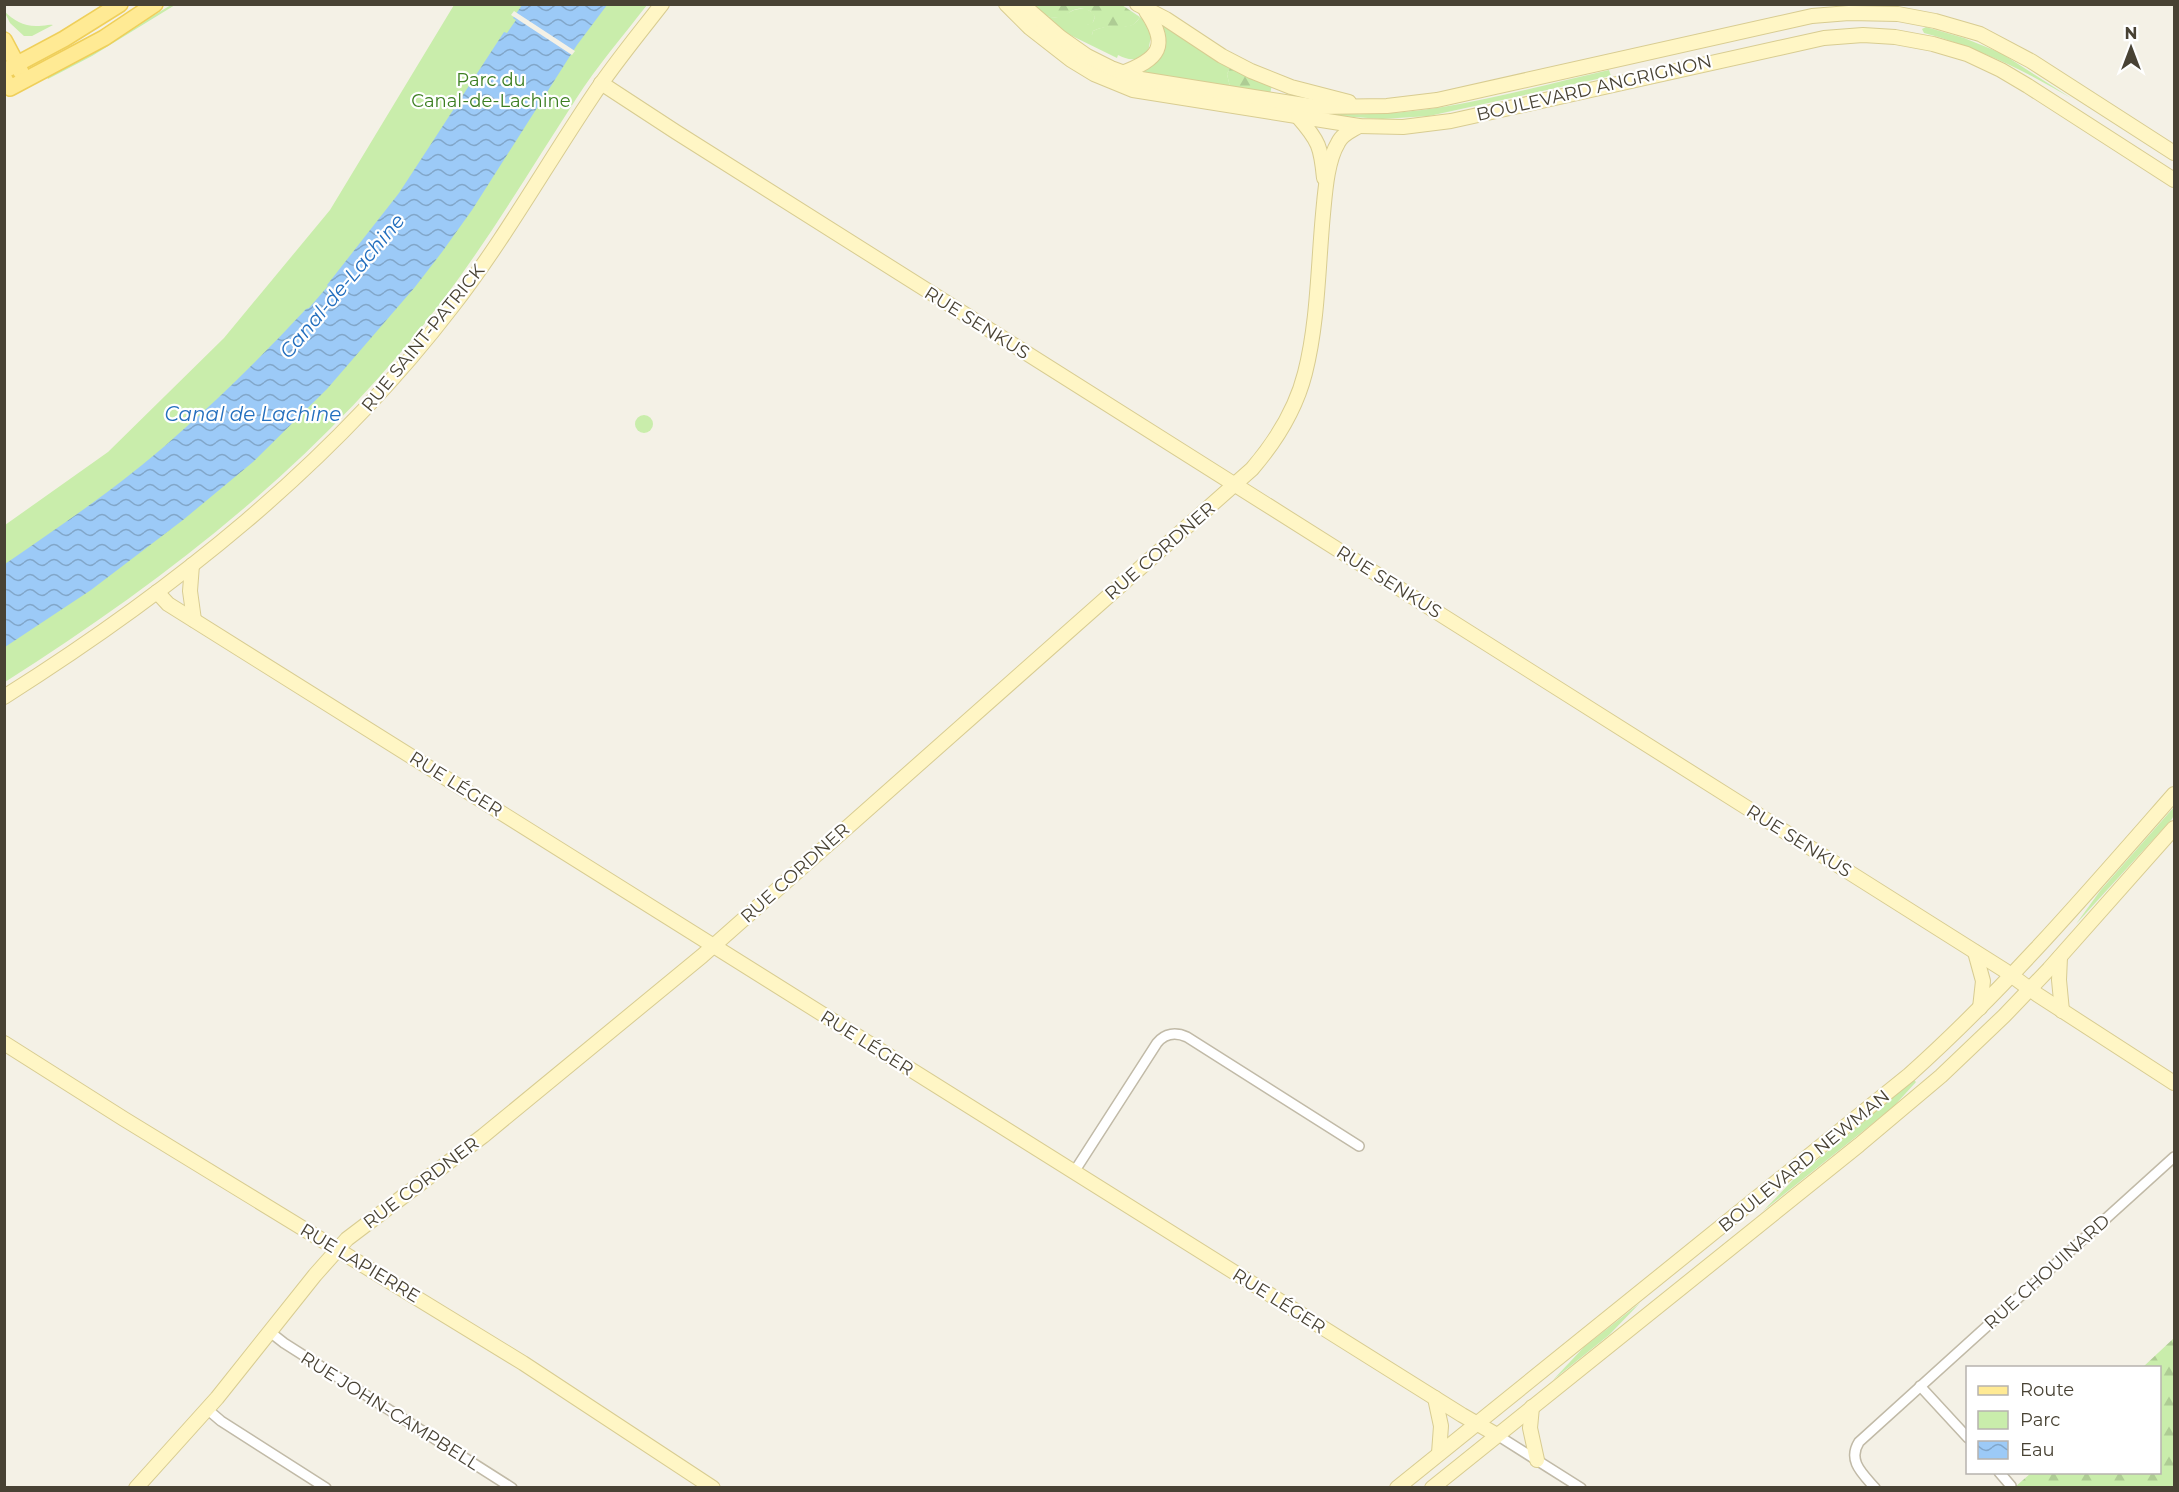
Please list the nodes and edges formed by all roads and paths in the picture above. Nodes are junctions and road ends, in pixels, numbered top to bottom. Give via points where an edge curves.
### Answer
1 (120, 4) edge
2 (155, 4) edge
3 (662, 4) edge
4 (1006, 4) edge
5 (1022, 4) edge
6 (1141, 7) edge
7 (4, 40) edge
8 (11, 68) edge
9 (1122, 73) junction
10 (26, 80) junction
11 (601, 83) junction
12 (6, 86) edge
13 (1365, 107) junction
14 (1298, 117) junction
15 (1359, 126) junction
16 (2175, 153) edge
17 (2175, 180) edge
18 (1326, 189) junction
19 (1235, 484) junction
20 (192, 565) junction
21 (157, 592) junction
22 (194, 620) junction
23 (4, 697) edge
24 (2175, 794) edge
25 (2175, 828) edge
26 (713, 946) junction
27 (1975, 952) junction
28 (2060, 957) junction
29 (2012, 976) junction
30 (2030, 989) junction
31 (1980, 1008) junction
32 (2062, 1011) junction
33 (4, 1043) edge
34 (2175, 1083) edge
35 (1359, 1146) dead end
36 (2175, 1157) edge
37 (1074, 1172) junction
38 (337, 1249) junction
39 (270, 1332) junction
40 (1920, 1386) junction
41 (1434, 1398) junction
42 (1532, 1407) junction
43 (207, 1409) junction
44 (1476, 1423) junction
45 (1497, 1435) junction
46 (1966, 1436) edge
47 (1439, 1454) junction
48 (1537, 1460) junction
49 (2000, 1474) edge
50 (704, 1485) edge
51 (139, 1486) edge
52 (2011, 1486) dead end
53 (326, 1488) edge
54 (512, 1488) edge
55 (1397, 1488) edge
56 (1432, 1488) edge
57 (1581, 1488) edge
58 (1875, 1488) edge

1 - 8 main road
2 - 10 main road via 104,38
3 - 11 street, RUE SAINT-PATRICK
4 - 14 street, BOULEVARD ANGRIGNON via 1071,60 1120,85 1146,93
5 - 9 street, BOULEVARD ANGRIGNON via 1076,49
6 - 9 street via 1156,26 1158,45 1149,61
6 - 13 street via 1261,76
7 - 8 main road
8 - 10 main road
9 - 13 street, BOULEVARD ANGRIGNON via 1166,84 1301,105
10 - 12 main road
11 - 19 street, RUE SENKUS
11 - 20 street, RUE SAINT-PATRICK via 499,242 412,357 312,464
13 - 16 street, BOULEVARD ANGRIGNON via 1437,100 1806,17 1888,13 1959,27 2000,44
14 - 15 street, BOULEVARD ANGRIGNON
14 - 18 street via 1320,148
15 - 17 street, BOULEVARD ANGRIGNON via 1403,127 1443,122 1816,39 1875,35 1933,44 1989,64
15 - 18 street via 1338,142
18 - 19 street, RUE CORDNER via 1305,374 1274,440
19 - 26 street, RUE CORDNER
19 - 27 street, RUE SENKUS
20 - 21 street, RUE SAINT-PATRICK
20 - 22 street
21 - 22 street, RUE LÉGER
21 - 23 street, RUE SAINT-PATRICK
22 - 26 street, RUE LÉGER
24 - 29 street, BOULEVARD NEWMAN
25 - 28 street, BOULEVARD NEWMAN
26 - 37 street, RUE LÉGER
26 - 38 street, RUE CORDNER via 483,1136
27 - 29 street, RUE SENKUS
27 - 31 street via 1983,981
28 - 30 street, BOULEVARD NEWMAN
28 - 32 street
29 - 30 street, RUE SENKUS
29 - 31 street, BOULEVARD NEWMAN
30 - 32 street, RUE SENKUS
30 - 42 street, BOULEVARD NEWMAN via 1898,1113
31 - 44 street, BOULEVARD NEWMAN via 1898,1085
32 - 34 street, RUE SENKUS
33 - 38 street, RUE LAPIERRE
35 - 37 street via 1187,1037 1173,1034 1157,1043
36 - 40 street, RUE CHOUINARD
37 - 41 street, RUE LÉGER
38 - 39 street, RUE CORDNER
38 - 50 street, RUE LAPIERRE via 523,1363
39 - 43 street, RUE CORDNER
39 - 54 street, RUE JOHN-CAMPBELL
40 - 46 street
40 - 58 street, RUE CHOUINARD via 1856,1448 1856,1466
41 - 44 street, RUE LÉGER
41 - 47 street via 1441,1426
42 - 45 street, BOULEVARD NEWMAN
42 - 48 street via 1530,1428
43 - 51 street, RUE CORDNER
43 - 53 street
44 - 45 street, RUE LÉGER
44 - 47 street, BOULEVARD NEWMAN
45 - 48 street, RUE LÉGER
45 - 56 street, BOULEVARD NEWMAN
47 - 55 street, BOULEVARD NEWMAN
48 - 57 street, RUE LÉGER
49 - 52 street

